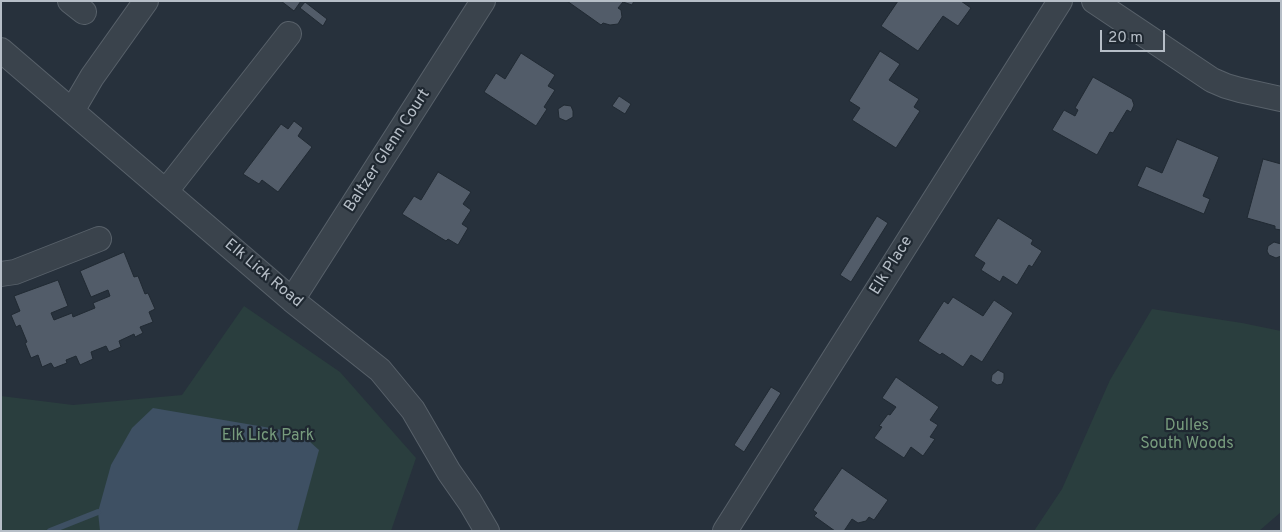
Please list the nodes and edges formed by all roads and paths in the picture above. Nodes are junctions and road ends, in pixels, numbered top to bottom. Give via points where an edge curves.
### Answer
1 (146, 1) edge
2 (483, 1) edge
3 (1060, 1) edge
4 (1094, 1) edge
5 (289, 34) dead end
6 (1, 50) edge
7 (1281, 99) edge
8 (72, 111) junction
9 (166, 192) junction
10 (99, 239) dead end
11 (1, 274) edge
12 (292, 300) junction
13 (487, 531) edge
14 (725, 531) edge

1 - 8 street
2 - 12 street, Baltzer Glenn Court
3 - 14 street, Elk Place
4 - 7 street via 1212,80
5 - 9 street
6 - 8 street, Elk Lick Road
8 - 9 street, Elk Lick Road
9 - 12 street, Elk Lick Road
10 - 11 street via 15,272
12 - 13 street, Elk Lick Road via 380,370 413,410

